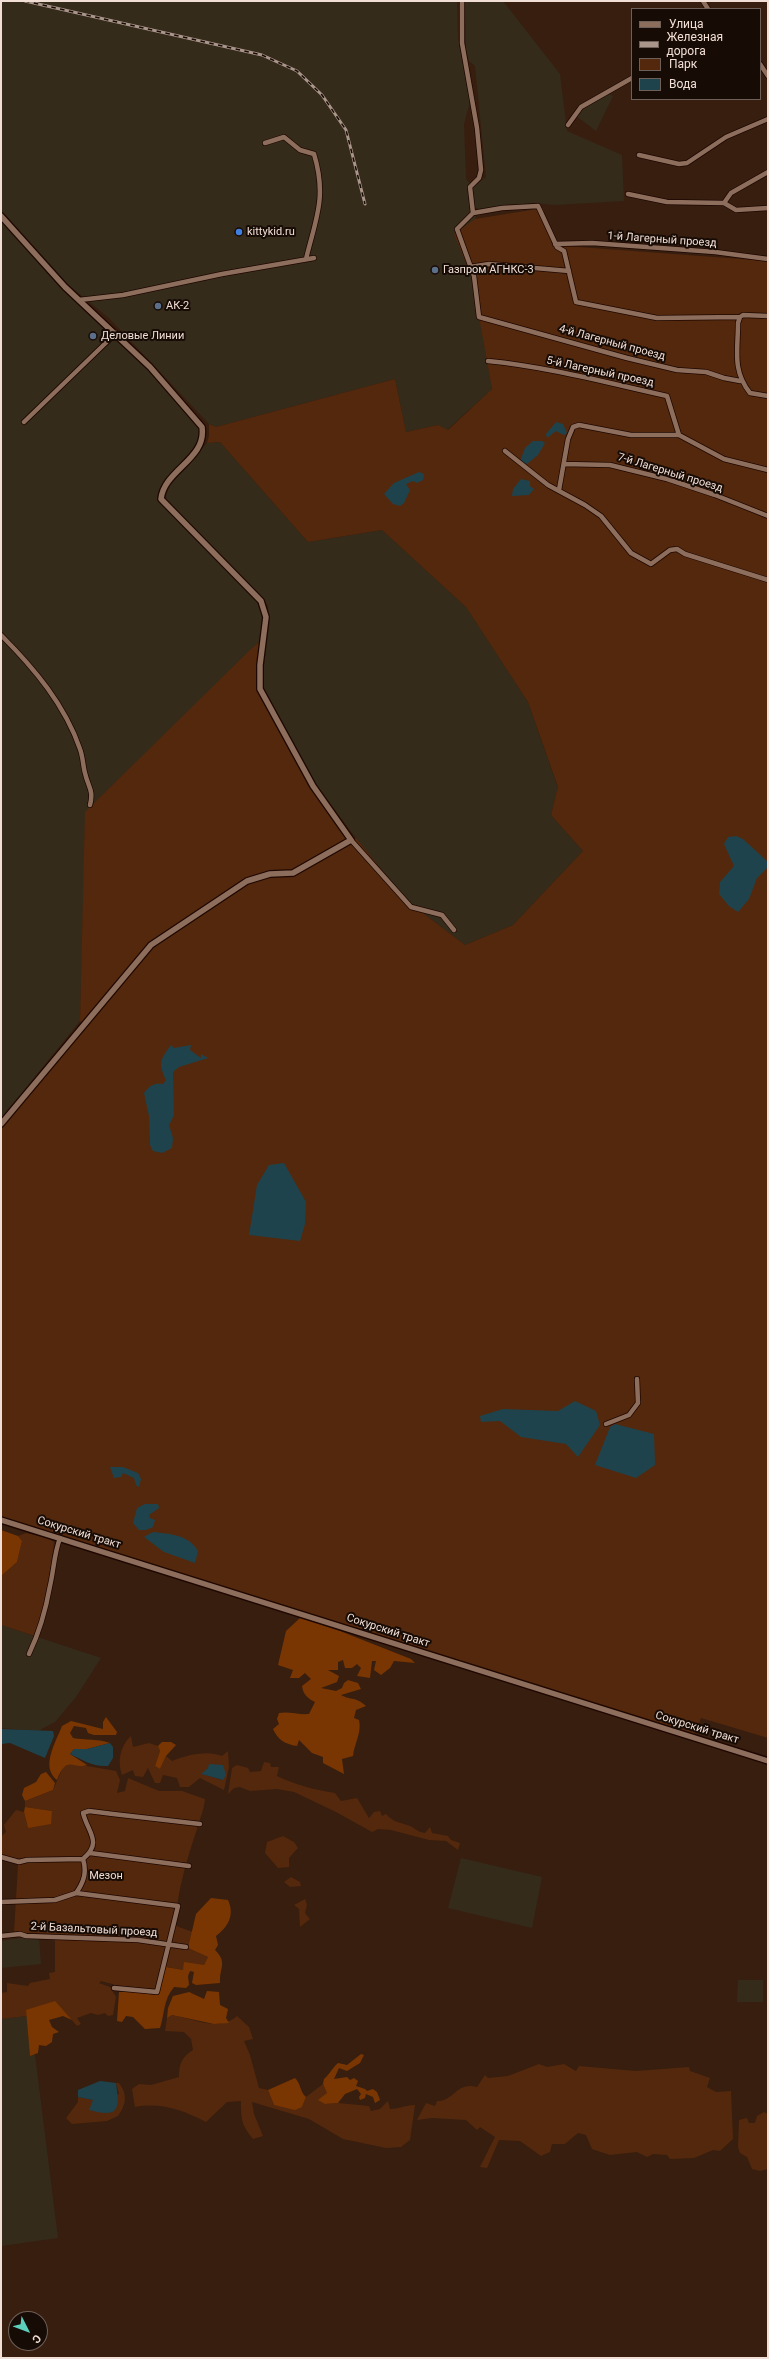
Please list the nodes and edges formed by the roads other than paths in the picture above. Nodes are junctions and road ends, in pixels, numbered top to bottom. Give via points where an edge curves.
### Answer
1 (462, 1) edge
2 (761, 66) edge
3 (768, 76) edge
4 (631, 79) edge
5 (768, 119) edge
6 (568, 125) dead end
7 (265, 143) dead end
8 (639, 155) dead end
9 (768, 172) edge
10 (628, 194) dead end
11 (724, 204) junction
12 (768, 208) edge
13 (473, 213) junction
14 (1, 216) edge
15 (555, 244) junction
16 (314, 258) dead end
17 (306, 259) junction
18 (768, 260) edge
19 (470, 267) junction
20 (569, 271) junction
21 (79, 300) junction
22 (741, 316) junction
23 (768, 316) edge
24 (116, 333) junction
25 (488, 361) dead end
26 (740, 381) junction
27 (768, 396) edge
28 (24, 422) dead end
29 (679, 435) junction
30 (505, 451) dead end
31 (564, 464) junction
32 (768, 470) edge
33 (559, 490) junction
34 (768, 516) edge
35 (768, 580) edge
36 (1, 635) edge
37 (90, 805) dead end
38 (351, 840) junction
39 (454, 930) dead end
40 (1, 1124) edge
41 (637, 1379) dead end
42 (606, 1424) dead end
43 (1, 1520) edge
44 (60, 1538) junction
45 (30, 1654) dead end
46 (768, 1761) edge
47 (200, 1824) dead end
48 (90, 1853) junction
49 (1, 1857) edge
50 (83, 1859) junction
51 (189, 1866) dead end
52 (76, 1893) junction
53 (1, 1902) edge
54 (1, 1936) edge
55 (169, 1944) junction
56 (186, 1947) dead end
57 (114, 1988) dead end

1 - 13 street via 462,43 477,128 481,170 479,178 470,187
2 - 3 street
4 - 6 street via 581,107
5 - 8 street via 726,137 687,163 679,164
7 - 17 street via 284,137 300,150 314,154 322,194
9 - 11 street via 731,193
10 - 11 street via 667,202
11 - 12 street via 736,210
13 - 15 street via 538,206
13 - 19 street via 457,229
14 - 21 street
15 - 18 street, 1-й Лагерный проезд via 592,243 715,252
15 - 20 street via 564,251
16 - 17 street
17 - 21 street via 123,295
19 - 20 street via 494,265
19 - 26 street, 4-й Лагерный проезд via 474,276 479,317 627,358 677,370 706,372
20 - 22 street via 576,302 657,318
21 - 24 street
22 - 23 street
22 - 26 street via 738,323 737,366
24 - 28 street
24 - 38 street via 150,367 202,428 200,445 166,483 161,500 261,601 266,617 260,689 313,786
25 - 29 street, 5-й Лагерный проезд via 593,378 667,396
26 - 27 street via 750,393
29 - 31 street via 631,435 579,425 573,427 568,439
29 - 32 street via 724,459
30 - 33 street via 548,485
31 - 33 street
31 - 34 street, 7-й Лагерный проезд via 610,465 667,479
33 - 35 street via 601,516 631,553 651,564 670,550 677,549 685,554
36 - 37 street via 34,670 72,728 93,795
38 - 39 street via 411,907 442,915
38 - 40 street via 293,873 270,874 247,880 151,945
41 - 42 street via 638,1403 629,1415
43 - 44 street, Сокурский тракт
44 - 45 street via 54,1553 45,1606
44 - 46 street, Сокурский тракт
47 - 48 street via 101,1812 82,1813 94,1844
48 - 50 street
48 - 51 street
49 - 50 street via 18,1862
50 - 52 street via 86,1868 82,1884
52 - 53 street via 55,1900
52 - 55 street via 178,1906
54 - 55 street, 2-й Базальтовый проезд via 20,1934 110,1938
55 - 56 street, 2-й Базальтовый проезд
55 - 57 street via 157,1992

